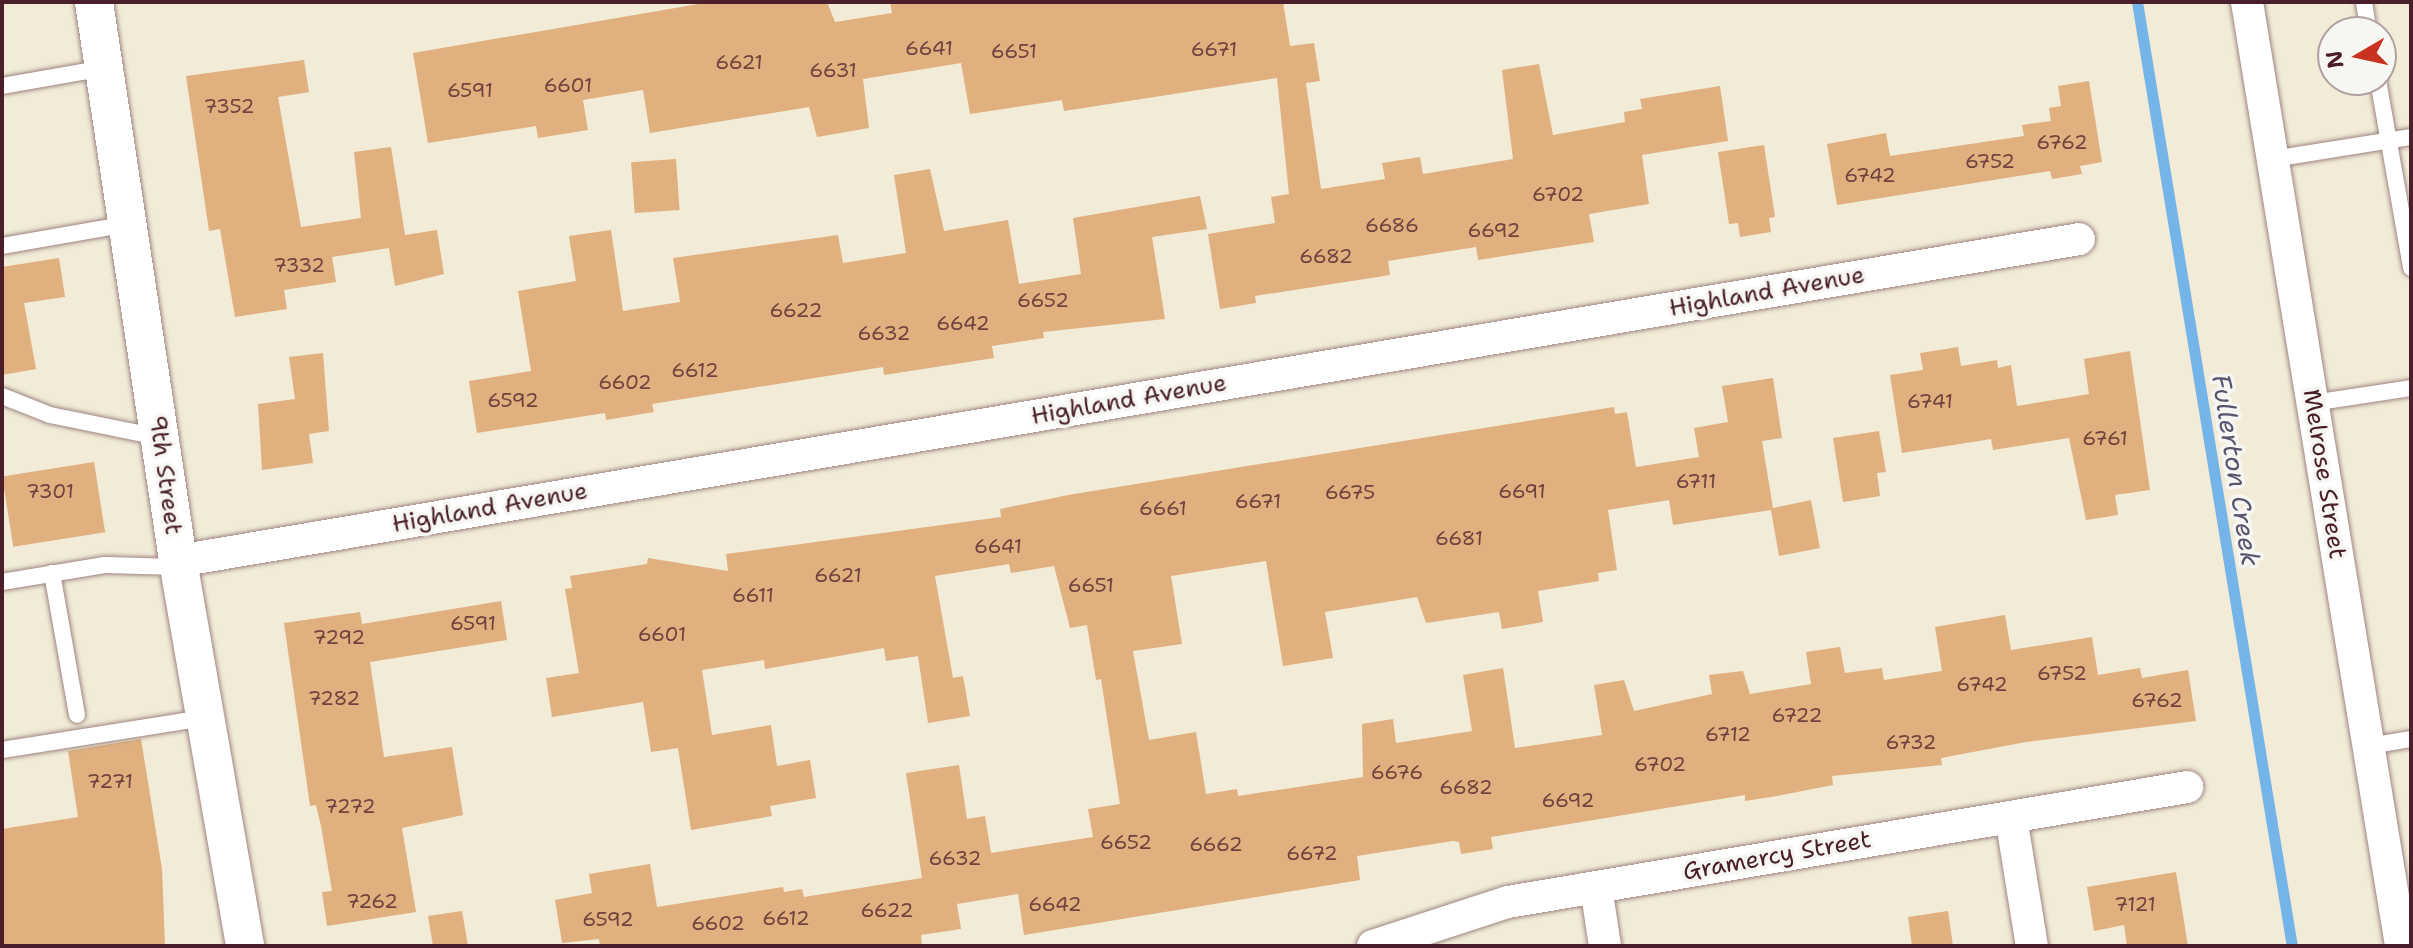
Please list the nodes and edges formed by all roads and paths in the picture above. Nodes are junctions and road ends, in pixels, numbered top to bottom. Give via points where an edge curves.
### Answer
1 (2247, 2) edge
2 (100, 3) edge
3 (104, 68) junction
4 (2, 86) edge
5 (2381, 96) edge
6 (2411, 137) edge
7 (2389, 140) junction
8 (2273, 159) junction
9 (128, 224) junction
10 (2079, 239) dead end
11 (2, 246) edge
12 (2411, 268) edge
13 (2411, 388) edge
14 (2, 396) edge
15 (2313, 403) junction
16 (160, 437) junction
17 (178, 564) junction
18 (52, 573) junction
19 (2, 582) edge
20 (77, 715) dead end
21 (205, 718) junction
22 (2411, 739) edge
23 (2369, 746) junction
24 (2, 750) edge
25 (2187, 787) dead end
26 (2011, 817) junction
27 (2400, 867) edge
28 (1596, 887) junction
29 (245, 946) edge
30 (1373, 946) edge
31 (1605, 946) edge
32 (2032, 946) edge
33 (2401, 946) edge

1 - 8 street, Melrose Street
2 - 3 street, 9th Street
3 - 4 lane
3 - 9 street, 9th Street
5 - 7 lane
6 - 7 lane
7 - 8 lane
7 - 12 lane
8 - 15 street, Melrose Street
9 - 11 lane
9 - 16 street, 9th Street
10 - 17 street, Highland Avenue
13 - 15 lane
14 - 16 lane via 50,415
15 - 23 street, Melrose Street
16 - 17 street, 9th Street
17 - 18 lane via 105,565
17 - 21 street, 9th Street
18 - 19 lane
18 - 20 lane
21 - 24 lane
21 - 29 street, 9th Street
22 - 23 lane
23 - 27 street, Melrose Street
25 - 26 street, Gramercy Street
26 - 28 street, Gramercy Street
26 - 32 street
27 - 33 street, Melrose Street
28 - 30 street, Gramercy Street via 1508,902
28 - 31 street

